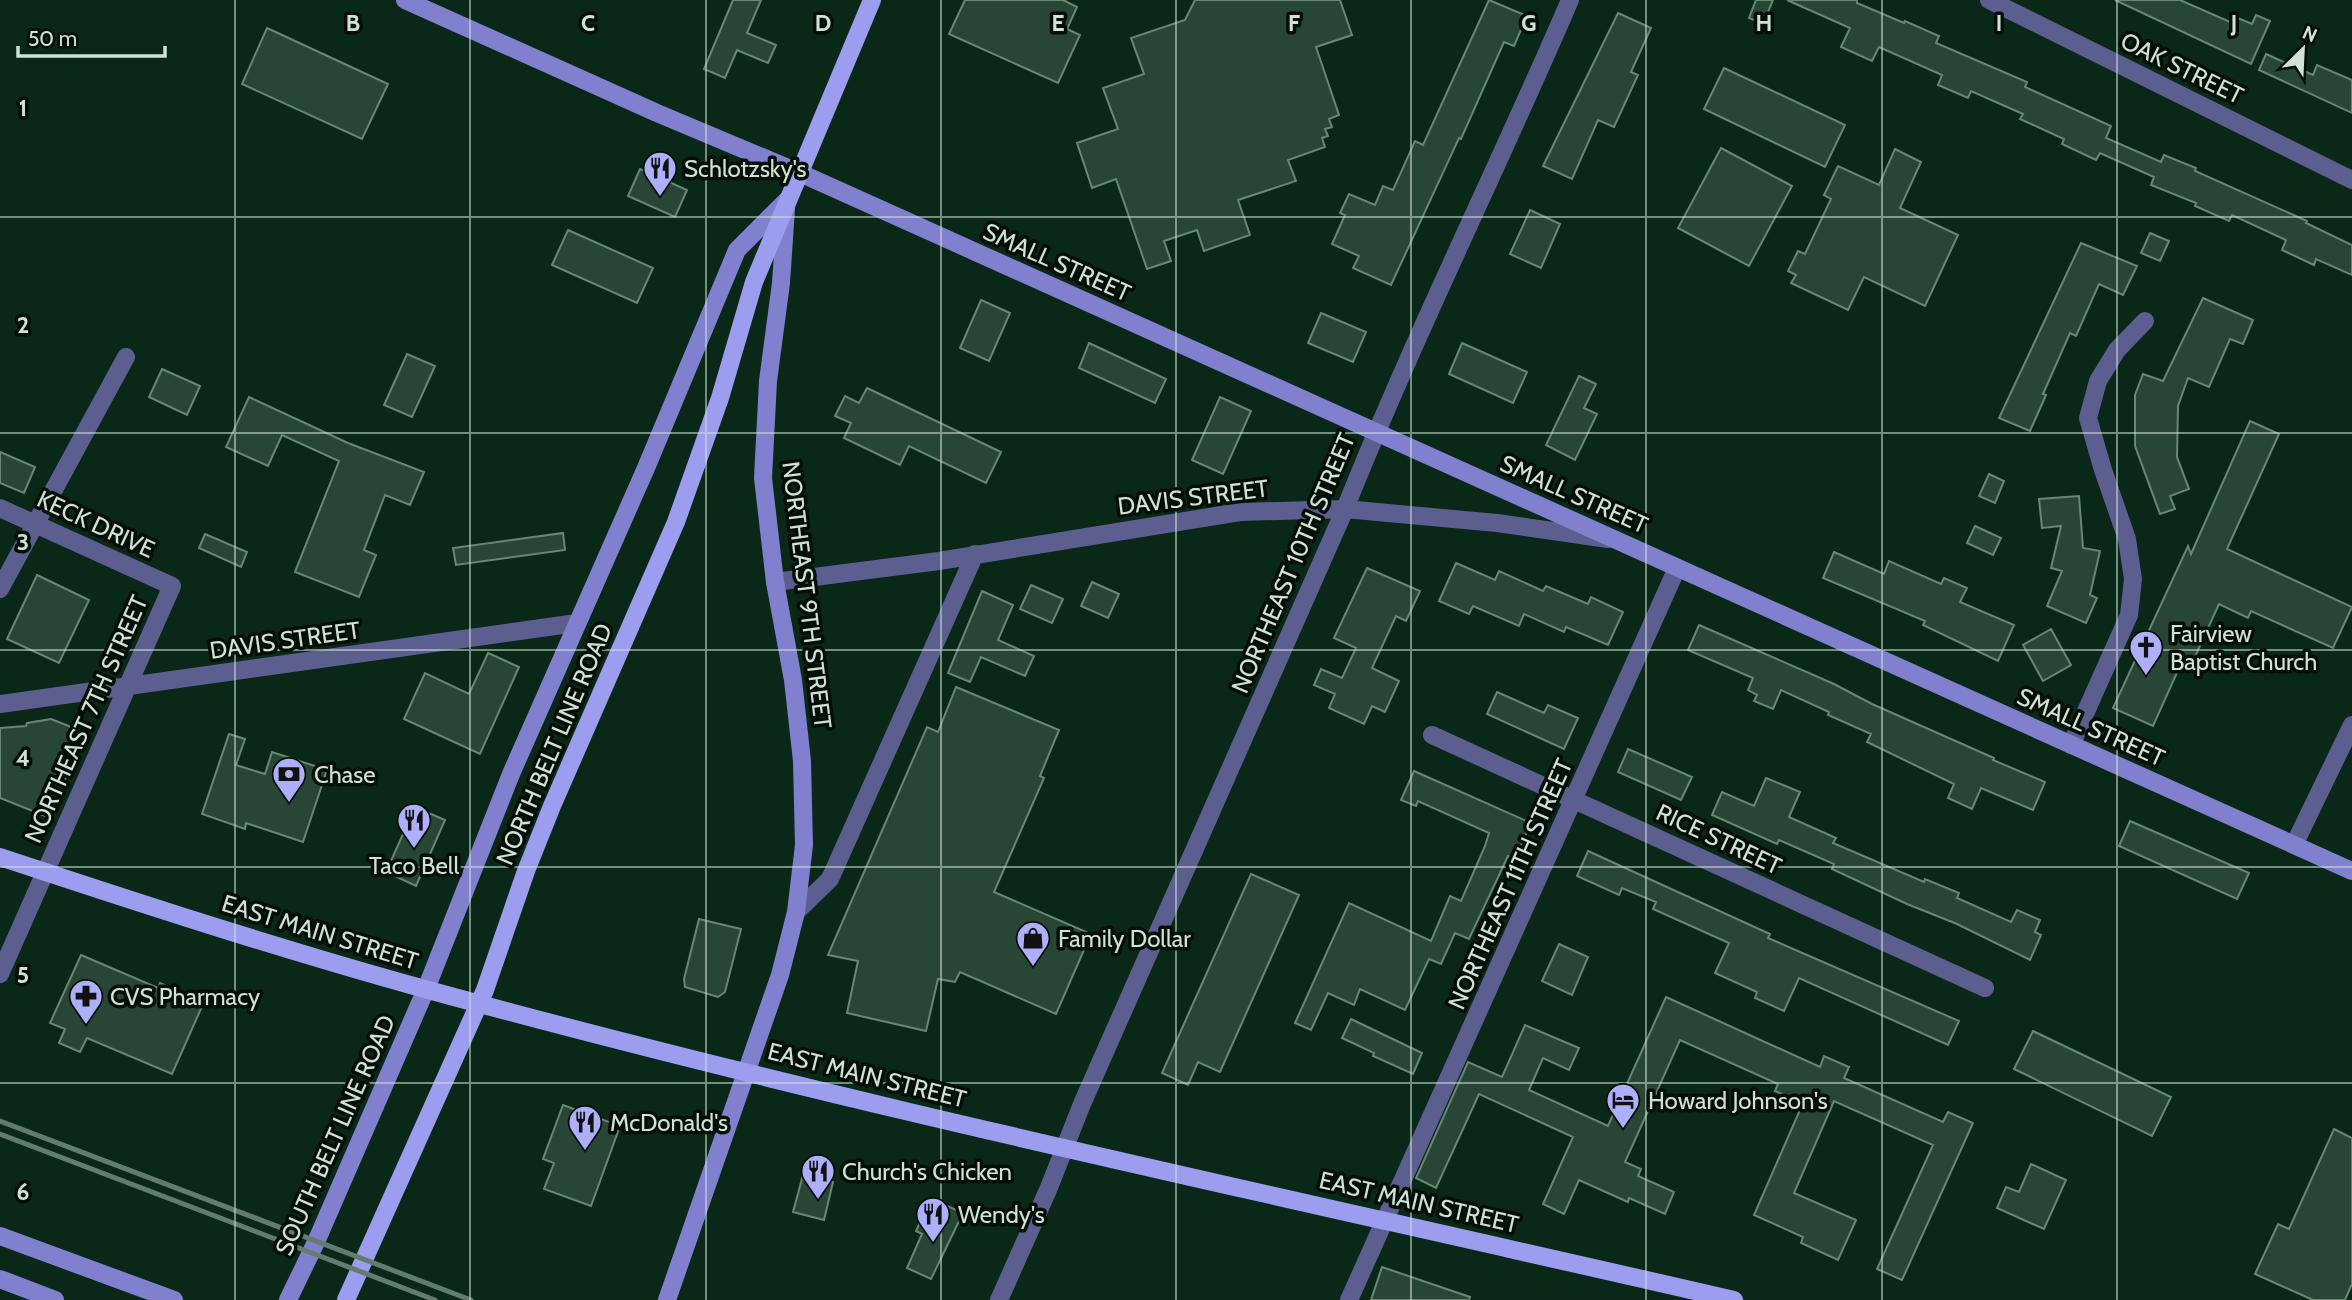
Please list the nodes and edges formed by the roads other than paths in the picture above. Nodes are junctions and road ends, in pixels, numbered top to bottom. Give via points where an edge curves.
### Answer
1 (405, 0) edge
2 (872, 0) edge
3 (1570, 0) edge
4 (1989, 0) edge
5 (800, 173) junction
6 (2352, 180) edge
7 (787, 200) junction
8 (2145, 321) dead end
9 (126, 357) dead end
10 (1376, 432) junction
11 (0, 508) edge
12 (1345, 509) junction
13 (34, 522) junction
14 (1618, 541) junction
15 (975, 554) junction
16 (1677, 568) junction
17 (775, 582) junction
18 (172, 586) joint
19 (0, 589) edge
20 (577, 623) junction
21 (127, 687) junction
22 (0, 704) edge
23 (2352, 725) edge
24 (1432, 735) dead end
25 (2071, 745) junction
26 (1575, 800) junction
27 (2294, 845) junction
28 (0, 857) edge
29 (2352, 871) edge
30 (45, 872) junction
31 (796, 912) junction
32 (0, 974) edge
33 (1985, 988) dead end
34 (426, 989) junction
35 (748, 1071) junction
36 (1065, 1147) junction
37 (1386, 1220) junction
38 (0, 1236) edge
39 (0, 1279) edge
40 (55, 1300) edge
41 (174, 1300) edge
42 (288, 1300) edge
43 (346, 1300) edge
44 (667, 1300) edge
45 (999, 1300) edge
46 (1349, 1300) edge
47 (1734, 1300) edge

1 - 5 street, SMALL STREET
2 - 5 main road, NORTH BELT LINE ROAD
3 - 10 street, NORTHEAST 10TH STREET
4 - 6 street, OAK STREET
5 - 7 main road, NORTH BELT LINE ROAD
5 - 10 street, SMALL STREET
7 - 17 street, NORTHEAST 9TH STREET via 763,478
7 - 20 street, NORTH BELT LINE ROAD via 737,250
7 - 43 main road, NORTH BELT LINE ROAD via 754,282 720,398 676,522 552,806 485,990
8 - 25 street via 2117,350 2098,381 2088,418 2127,539 2133,579 2129,615
9 - 13 street
10 - 12 street, NORTHEAST 10TH STREET
10 - 14 street, SMALL STREET
11 - 13 street, KECK DRIVE
12 - 14 street, DAVIS STREET via 1497,523
12 - 15 street, DAVIS STREET via 1240,512
12 - 36 street, NORTHEAST 10TH STREET
13 - 18 street, KECK DRIVE
13 - 19 street
14 - 16 street, SMALL STREET
15 - 17 street, DAVIS STREET
15 - 31 street via 830,879
16 - 25 street, SMALL STREET
16 - 26 street, NORTHEAST 11TH STREET
17 - 31 street, NORTHEAST 9TH STREET via 802,761 804,845
18 - 21 street, NORTHEAST 7TH STREET
20 - 21 street, DAVIS STREET
20 - 34 street, NORTH BELT LINE ROAD
21 - 22 street, DAVIS STREET
21 - 30 street, NORTHEAST 7TH STREET
23 - 27 street
24 - 26 street, RICE STREET
25 - 27 street, SMALL STREET
26 - 33 street, RICE STREET
26 - 37 street, NORTHEAST 11TH STREET
27 - 29 street, SMALL STREET
28 - 30 main road, EAST MAIN STREET
30 - 32 street, NORTHEAST 7TH STREET
30 - 34 main road, EAST MAIN STREET
31 - 35 street, NORTHEAST 9TH STREET
34 - 35 main road, EAST MAIN STREET
34 - 42 street, SOUTH BELT LINE ROAD
35 - 36 main road, EAST MAIN STREET
35 - 44 street, NORTHEAST 9TH STREET
36 - 37 main road, EAST MAIN STREET
36 - 45 street, NORTHEAST 10TH STREET
37 - 46 street, NORTHEAST 11TH STREET
37 - 47 main road, EAST MAIN STREET
38 - 41 street
39 - 40 street

